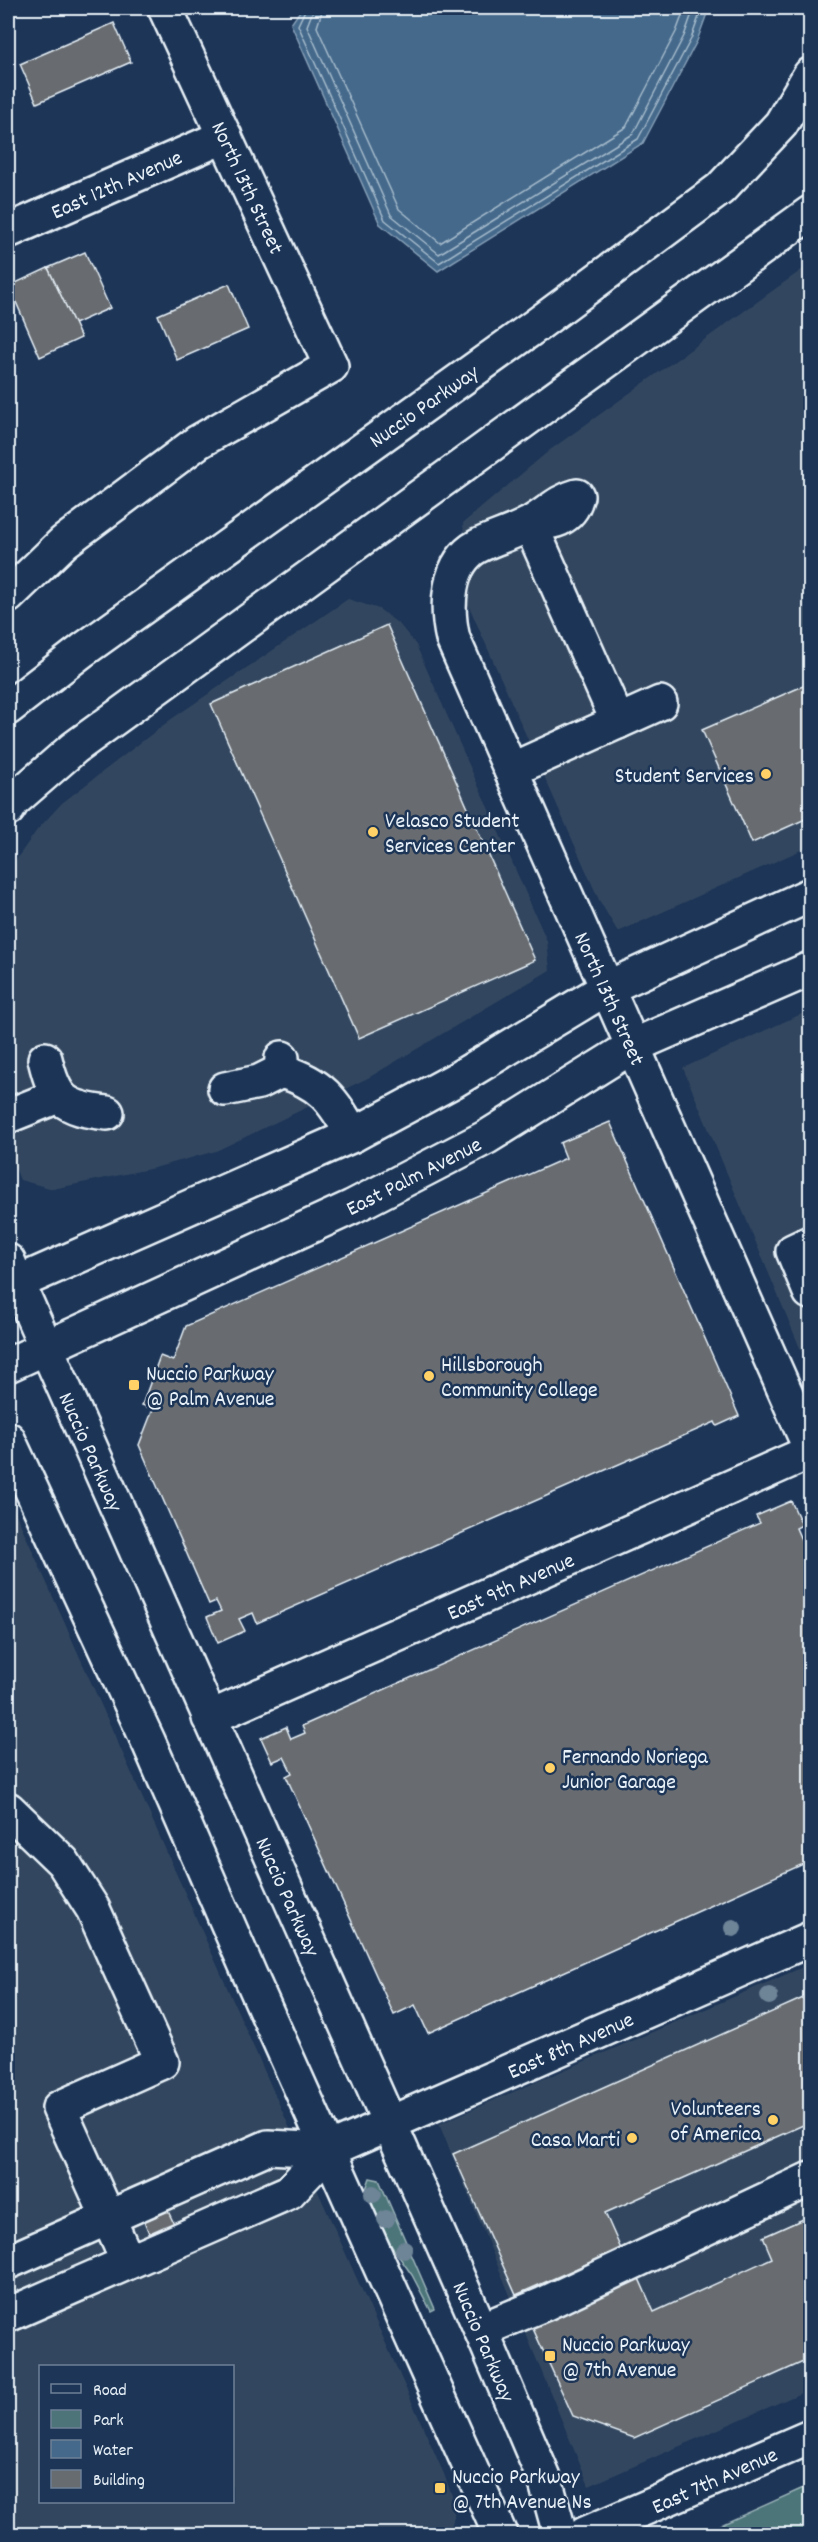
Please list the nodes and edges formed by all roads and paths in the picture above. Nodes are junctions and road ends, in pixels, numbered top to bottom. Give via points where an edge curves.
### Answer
1 (165, 8) edge
2 (810, 75) edge
3 (225, 136) junction
4 (810, 213) edge
5 (8, 231) edge
6 (8, 596) edge
7 (660, 703) dead end
8 (8, 708) edge
9 (618, 722) junction
10 (511, 770) junction
11 (8, 809) edge
12 (810, 894) edge
13 (810, 969) edge
14 (607, 988) junction
15 (633, 1046) junction
16 (45, 1059) dead end
17 (225, 1089) dead end
18 (58, 1096) junction
19 (107, 1113) dead end
20 (8, 1116) edge
21 (353, 1135) junction
22 (810, 1244) edge
23 (11, 1277) edge
24 (810, 1292) edge
25 (47, 1347) junction
26 (8, 1365) edge
27 (8, 1439) edge
28 (810, 1450) edge
29 (209, 1718) junction
30 (8, 1809) edge
31 (810, 1939) edge
32 (391, 2123) junction
33 (329, 2150) junction
34 (224, 2166) junction
35 (810, 2179) edge
36 (244, 2212) junction
37 (108, 2218) junction
38 (8, 2262) edge
39 (128, 2262) junction
40 (11, 2304) edge
41 (481, 2330) junction
42 (810, 2437) edge
43 (501, 2535) edge
44 (560, 2535) edge
45 (585, 2535) edge

1 - 3 street, North 13th Street
2 - 8 street, Nuccio Parkway via 781,124 720,189
3 - 5 street, East 12th Avenue
3 - 6 street, North 13th Street via 331,366 198,442 64,542
4 - 11 street via 74,748
7 - 9 street
9 - 10 street
9 - 10 street, North 13th Street via 530,524 476,547 455,573 450,624 459,654
10 - 14 street, North 13th Street
12 - 14 street
13 - 15 street, East Palm Avenue
14 - 15 street, North 13th Street
14 - 21 street via 455,1080
15 - 25 street, East Palm Avenue via 487,1137 362,1202
15 - 28 street, North 13th Street
16 - 18 street
17 - 21 street via 259,1082 282,1065 323,1090
18 - 19 street via 81,1110
18 - 20 street
21 - 23 street
22 - 24 street via 793,1251
23 - 25 street, Nuccio Parkway
25 - 26 street, East Palm Avenue
25 - 29 street, Nuccio Parkway
27 - 33 street via 149,1743
28 - 29 street, East 9th Avenue
29 - 32 street, Nuccio Parkway
30 - 37 street via 63,1862 93,1909 162,2062 59,2108
31 - 32 street, East 8th Avenue
32 - 33 street, East 8th Avenue
32 - 41 street, Nuccio Parkway
33 - 34 street via 268,2147
33 - 36 street via 289,2192
33 - 43 street
34 - 36 street
34 - 37 street
35 - 41 street
36 - 39 street
37 - 38 street
37 - 39 street
39 - 40 street
41 - 44 street, Nuccio Parkway via 546,2483
42 - 45 street, East 7th Avenue

